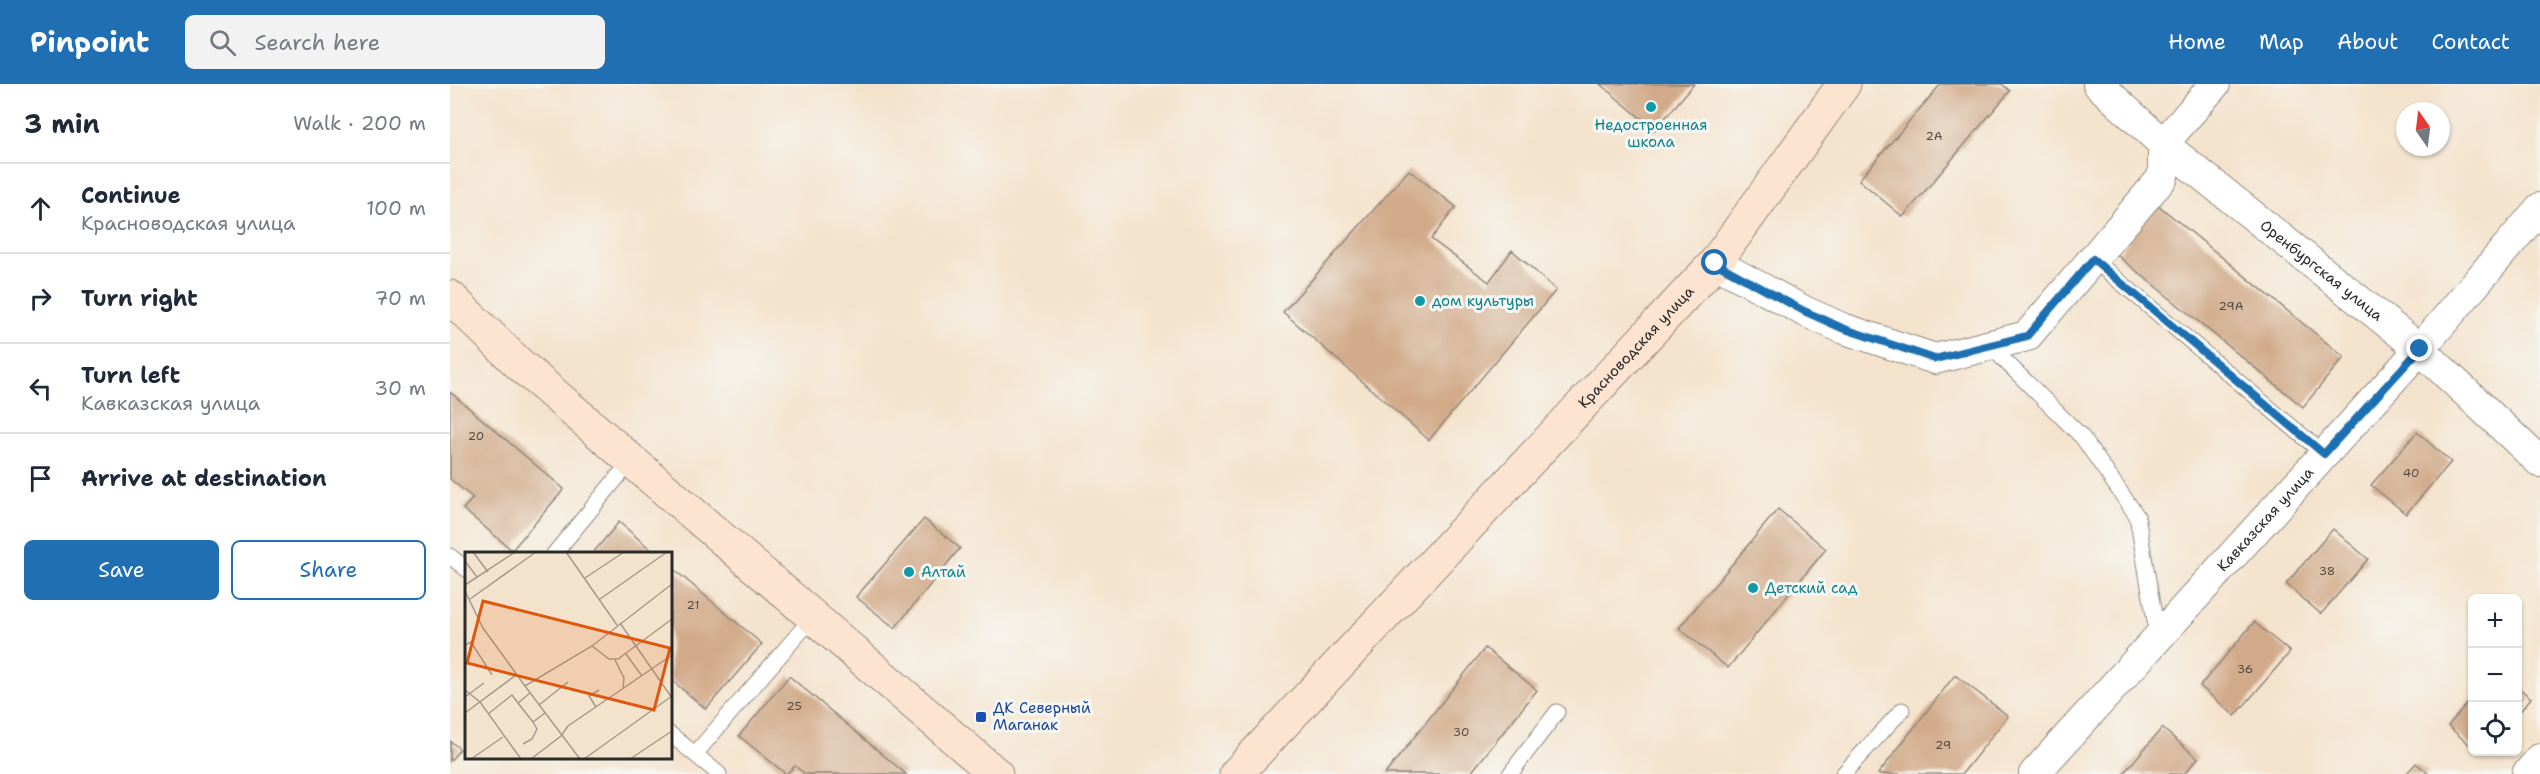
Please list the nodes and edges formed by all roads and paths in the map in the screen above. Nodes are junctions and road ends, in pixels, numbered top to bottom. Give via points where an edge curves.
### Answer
1 (1844, 84) edge
2 (2098, 84) edge
3 (2215, 84) edge
4 (2163, 144) junction
5 (2540, 207) edge
6 (2093, 259) junction
7 (1715, 263) junction
8 (450, 297) edge
9 (1990, 346) junction
10 (2420, 349) junction
11 (2324, 454) junction
12 (632, 461) junction
13 (2540, 462) edge
14 (556, 552) edge
15 (450, 556) edge
16 (465, 568) edge
17 (813, 617) junction
18 (2157, 638) junction
19 (1902, 710) dead end
20 (1557, 712) dead end
21 (672, 736) edge
22 (695, 754) junction
23 (2540, 759) edge
24 (719, 774) edge
25 (996, 774) edge
26 (1236, 774) edge
27 (1510, 774) edge
28 (1844, 774) edge
29 (2034, 774) edge
30 (2527, 774) edge

1 - 7 main road, Красноводская улица
2 - 4 street, Оренбургская улица
3 - 4 street
4 - 6 street via 2163,177
4 - 10 street, Оренбургская улица
5 - 10 street, Кавказская улица
6 - 9 street via 2027,336
6 - 11 lane
7 - 9 street via 1842,328 1935,359
7 - 26 main road, Красноводская улица
8 - 12 main road via 519,364
9 - 18 lane via 2082,437 2137,516
10 - 11 street, Кавказская улица
10 - 13 street, Оренбургская улица
11 - 18 street, Кавказская улица
12 - 14 lane
12 - 17 main road
15 - 16 lane
17 - 22 lane
17 - 25 main road
18 - 29 street, Кавказская улица
19 - 28 lane
20 - 27 lane
21 - 22 lane
22 - 24 lane
23 - 30 street

